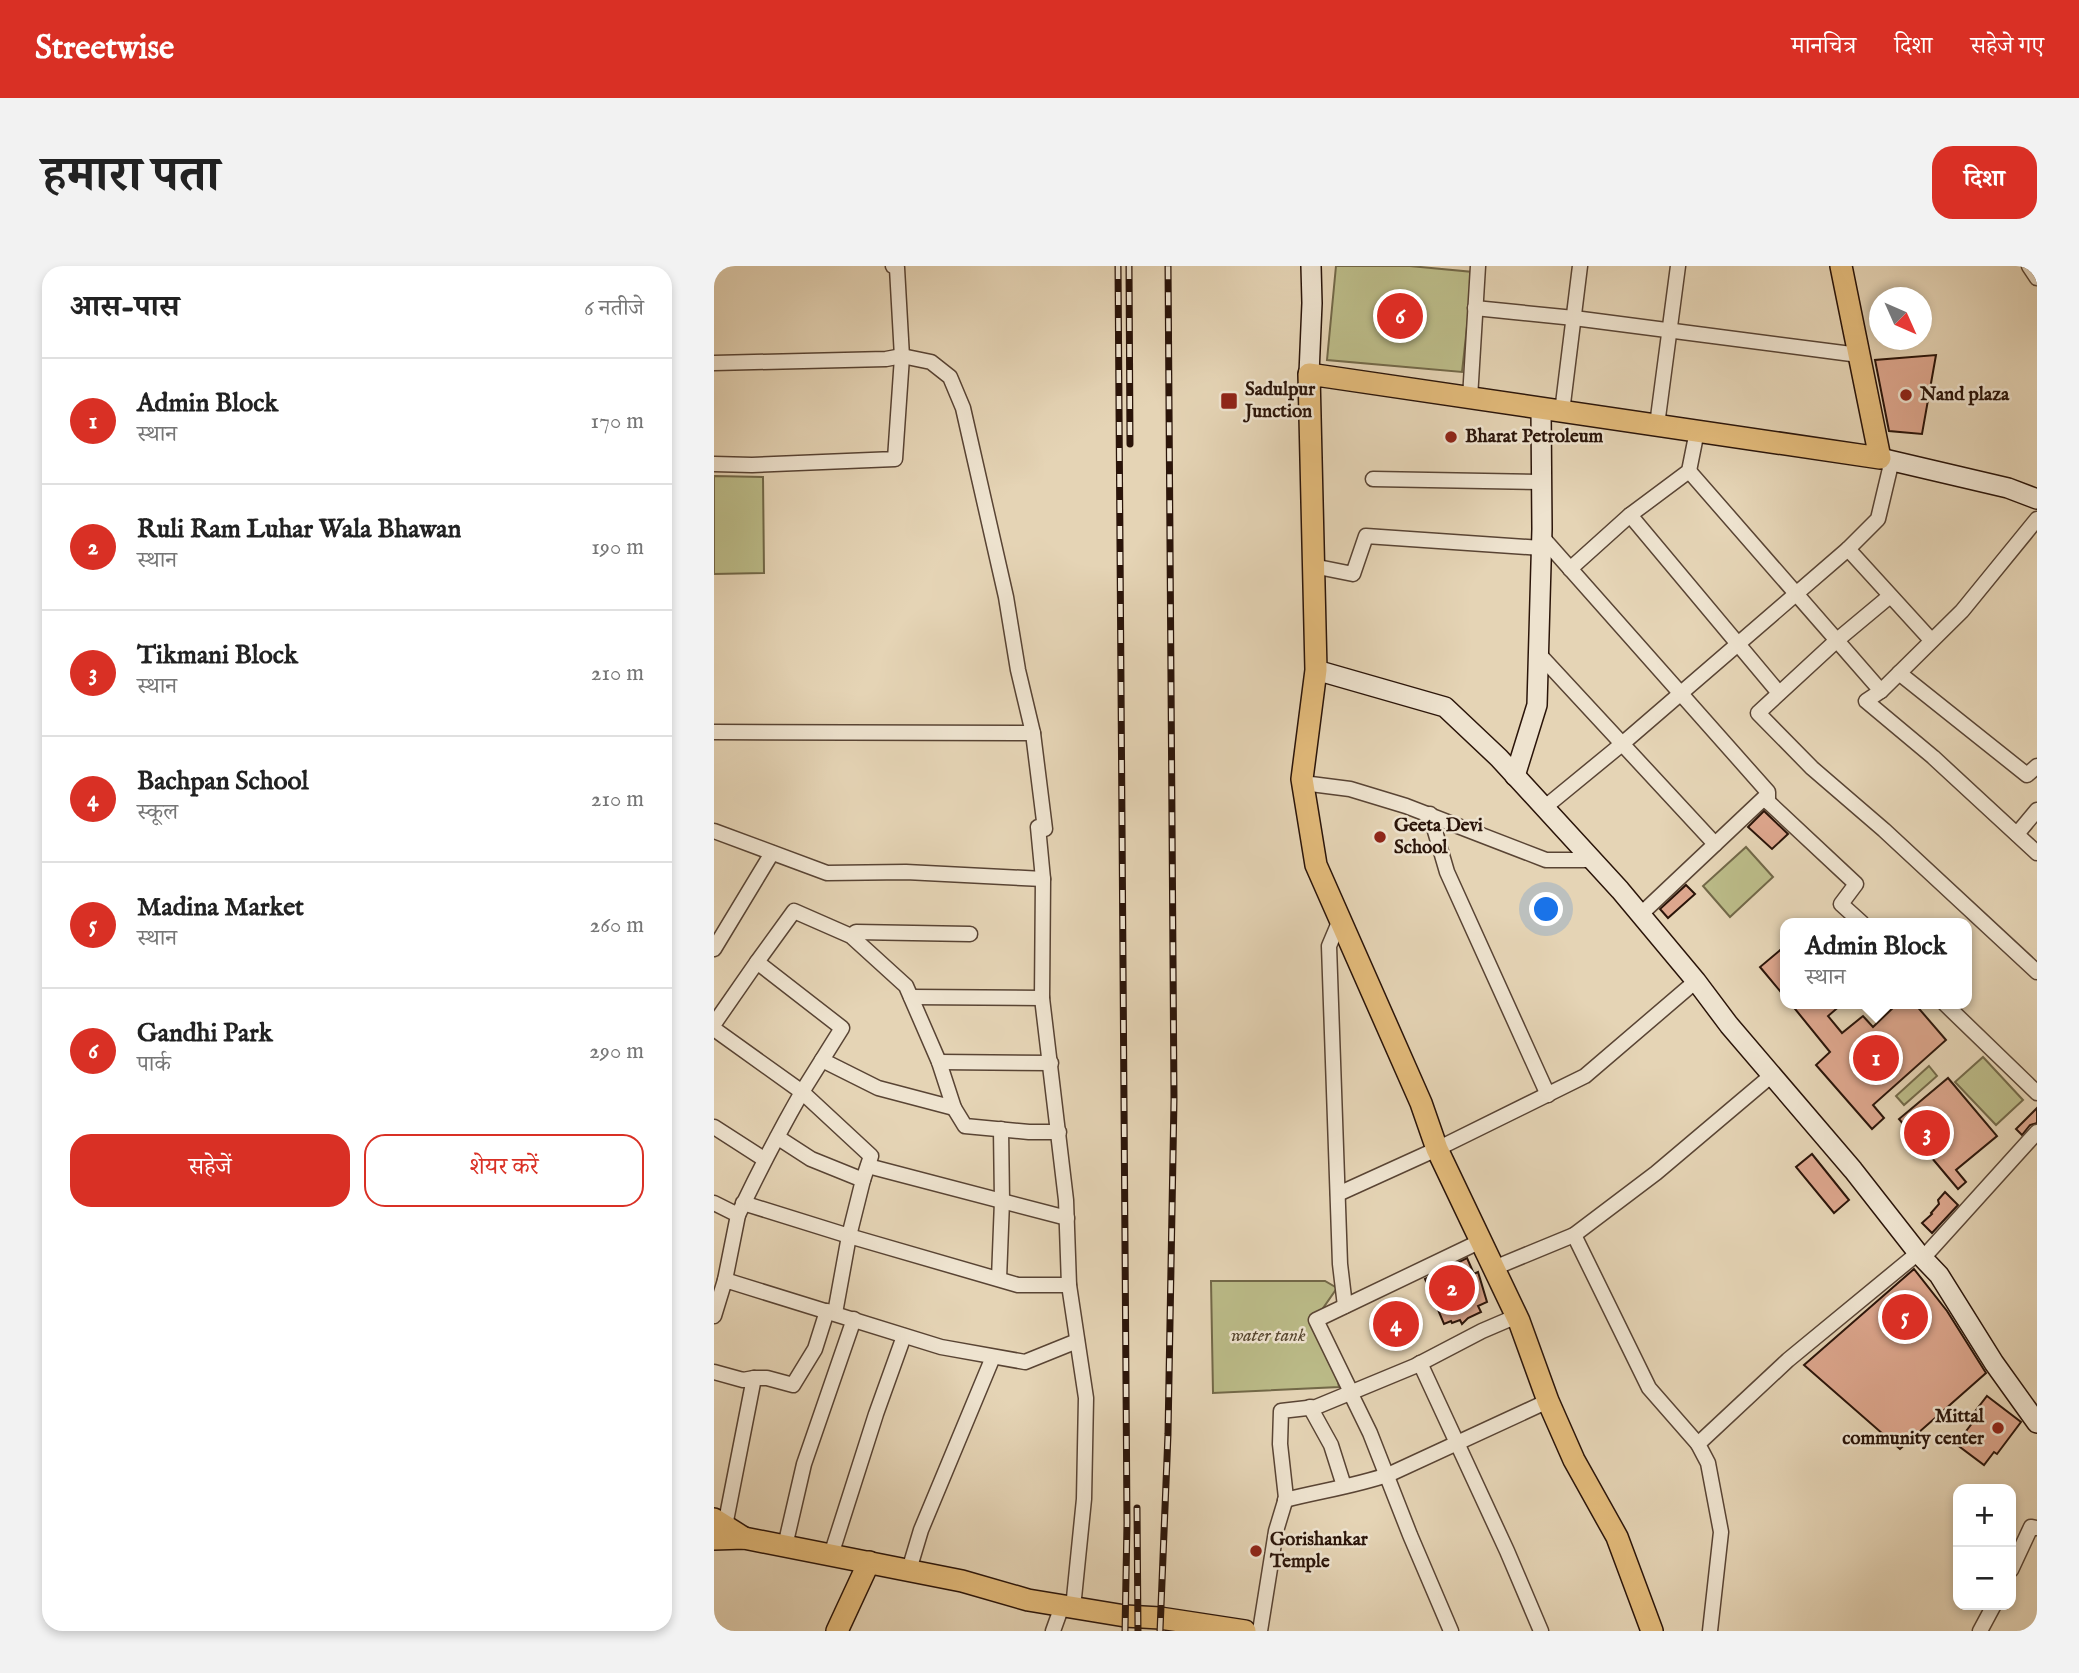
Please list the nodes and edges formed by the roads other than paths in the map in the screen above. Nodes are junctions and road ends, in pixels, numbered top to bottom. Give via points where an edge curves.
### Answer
1 (893, 266) edge
2 (1311, 266) edge
3 (1478, 266) edge
4 (1580, 266) edge
5 (1678, 266) edge
6 (1841, 266) edge
7 (2029, 266) edge
8 (2037, 278) edge
9 (1475, 308) junction
10 (1574, 318) junction
11 (1671, 331) junction
12 (1859, 355) junction
13 (902, 356) junction
14 (714, 363) edge
15 (1309, 374) junction
16 (1470, 398) junction
17 (1551, 410) junction
18 (1657, 425) junction
19 (1697, 431) junction
20 (1886, 459) junction
21 (714, 464) edge
22 (1689, 471) junction
23 (1373, 479) dead end
24 (1541, 482) junction
25 (2037, 499) edge
26 (1630, 515) junction
27 (2037, 519) edge
28 (1542, 542) junction
29 (1848, 549) junction
30 (1313, 566) junction
31 (1570, 569) junction
32 (1795, 594) junction
33 (1890, 596) junction
34 (1931, 640) junction
35 (1836, 641) junction
36 (1737, 644) junction
37 (1538, 653) junction
38 (1316, 670) junction
39 (1899, 673) junction
40 (1881, 691) junction
41 (1680, 693) junction
42 (1779, 693) junction
43 (714, 732) edge
44 (1033, 733) junction
45 (1622, 744) junction
46 (2037, 766) edge
47 (1515, 776) junction
48 (1303, 783) junction
49 (1768, 802) junction
50 (1545, 808) junction
51 (2037, 810) edge
52 (1430, 814) junction
53 (714, 831) edge
54 (2017, 834) junction
55 (1715, 845) junction
56 (772, 853) junction
57 (2037, 853) edge
58 (1593, 860) junction
59 (1042, 879) junction
60 (1640, 915) junction
61 (1856, 918) edge
62 (1340, 920) junction
63 (970, 934) dead end
64 (851, 936) junction
65 (714, 949) edge
66 (757, 962) junction
67 (2037, 972) edge
68 (1696, 981) junction
69 (911, 998) junction
70 (1042, 998) junction
71 (1950, 1009) edge
72 (714, 1026) edge
73 (822, 1060) junction
74 (939, 1062) junction
75 (1051, 1063) junction
76 (1772, 1075) junction
77 (802, 1092) junction
78 (2037, 1093) edge
79 (1548, 1095) junction
80 (954, 1108) junction
81 (714, 1127) edge
82 (1002, 1129) junction
83 (1059, 1132) junction
84 (2037, 1132) edge
85 (777, 1136) junction
86 (1437, 1149) junction
87 (764, 1159) junction
88 (865, 1173) junction
89 (1338, 1194) junction
90 (1002, 1201) junction
91 (714, 1203) edge
92 (740, 1209) junction
93 (1067, 1218) junction
94 (1574, 1235) junction
95 (849, 1236) junction
96 (1481, 1241) junction
97 (1921, 1256) junction
98 (1494, 1268) junction
99 (999, 1279) junction
100 (724, 1280) junction
101 (1069, 1285) junction
102 (1345, 1306) junction
103 (831, 1312) junction
104 (714, 1316) edge
105 (1517, 1316) junction
106 (854, 1320) junction
107 (904, 1336) junction
108 (1077, 1341) junction
109 (993, 1357) junction
110 (1420, 1363) junction
111 (714, 1372) edge
112 (754, 1378) junction
113 (1350, 1392) junction
114 (1548, 1401) junction
115 (2031, 1406) edge
116 (1310, 1407) junction
117 (2037, 1423) edge
118 (1456, 1443) junction
119 (1698, 1444) junction
120 (1387, 1474) junction
121 (1344, 1486) junction
122 (1285, 1500) junction
123 (718, 1528) edge
124 (2037, 1528) edge
125 (785, 1546) junction
126 (831, 1555) junction
127 (2016, 1559) edge
128 (869, 1562) junction
129 (909, 1570) junction
130 (1068, 1607) junction
131 (1991, 1610) edge
132 (837, 1631) edge
133 (1053, 1631) edge
134 (1245, 1631) edge
135 (1260, 1631) edge
136 (1451, 1631) edge
137 (1541, 1631) edge
138 (1652, 1631) edge
139 (1710, 1631) edge
140 (1980, 1631) edge

1 - 13 street via 897,268
2 - 15 street
3 - 9 street
4 - 10 street
5 - 11 street
6 - 12 main road
7 - 8 street
9 - 10 street
9 - 16 street
10 - 11 street
10 - 17 street
11 - 12 street
11 - 18 street
12 - 20 main road
13 - 14 street
13 - 21 street via 895,459
13 - 44 street via 931,362 950,376 964,408
15 - 16 main road
15 - 30 main road
16 - 17 main road
17 - 18 main road
17 - 24 street
18 - 19 main road
19 - 20 main road
19 - 22 street
20 - 25 street
20 - 29 street via 1878,519
22 - 26 street
22 - 32 street
23 - 24 street
24 - 28 street
26 - 31 street
26 - 36 street
27 - 34 street via 1962,611
28 - 30 street via 1366,536 1353,574
28 - 31 street
28 - 37 street
29 - 32 street
29 - 33 street
30 - 38 main road
31 - 41 street
32 - 35 street
32 - 36 street
33 - 34 street
33 - 35 street
34 - 39 street
35 - 40 street
35 - 42 street
36 - 41 street
36 - 42 street
37 - 45 street
37 - 47 street via 1537,705
38 - 47 street via 1445,708
38 - 48 main road
39 - 40 street
39 - 46 street via 2027,775
40 - 54 street via 1866,701
41 - 45 street
41 - 49 street via 1768,792
42 - 67 street via 1758,713 1812,768
43 - 44 street
44 - 59 street via 1045,828 1038,827
45 - 50 street
45 - 55 street
47 - 50 street
48 - 52 street via 1350,789
48 - 62 main road via 1316,865
49 - 55 street via 1764,798
49 - 61 street via 1856,884 1841,904
50 - 58 street
51 - 54 street
52 - 58 street via 1546,860
52 - 79 street via 1447,872
53 - 56 street
54 - 57 street
55 - 60 street
56 - 59 street via 827,873
56 - 65 street
58 - 60 street
59 - 70 street
60 - 68 street
62 - 86 main road
62 - 89 street via 1329,946
63 - 64 street via 856,932
64 - 66 street via 794,911
64 - 69 street via 906,986
66 - 72 street
66 - 73 street via 842,1028
68 - 76 street
68 - 79 street via 1586,1076
69 - 70 street
69 - 74 street
70 - 75 street
71 - 78 street
72 - 77 street
73 - 77 street
73 - 80 street via 878,1088
74 - 75 street
74 - 80 street
75 - 83 street
76 - 94 street
76 - 97 street
77 - 85 street
77 - 88 street via 871,1156
79 - 86 street
80 - 82 street via 965,1126
81 - 87 street
82 - 83 street
82 - 90 street
83 - 93 street
84 - 97 street
85 - 87 street
85 - 88 street via 811,1159
86 - 89 street
86 - 96 main road
87 - 92 street
88 - 90 street
88 - 95 street
89 - 102 street
90 - 93 street
90 - 99 street
91 - 92 street
92 - 95 street
92 - 100 street
93 - 101 street
94 - 98 street
94 - 119 street via 1649,1388
95 - 99 street
95 - 103 street
96 - 98 main road
96 - 102 street
97 - 115 street via 1939,1275 1994,1363
97 - 119 street via 1787,1360
98 - 105 main road
99 - 101 street via 1018,1285
100 - 103 street
100 - 104 street
101 - 108 street
102 - 113 street via 1316,1320
103 - 106 street
103 - 112 street via 793,1385
105 - 110 street
105 - 114 main road
106 - 107 street
106 - 125 street via 804,1464
107 - 109 street
107 - 126 street
108 - 109 street via 1025,1362
108 - 130 street via 1086,1398 1084,1499
109 - 129 street via 921,1530
110 - 113 street
110 - 118 street
111 - 112 street via 743,1380
112 - 123 street
113 - 116 street
113 - 120 street
114 - 118 street
114 - 138 main road via 1616,1537
115 - 117 street
116 - 121 street via 1331,1445
116 - 122 street via 1281,1411
118 - 120 street
118 - 137 street
119 - 139 street via 1708,1463 1721,1532
120 - 121 street
120 - 136 street
121 - 122 street
122 - 135 street
123 - 125 main road
124 - 127 street via 2031,1527
125 - 126 main road
126 - 128 main road
128 - 129 main road
128 - 132 main road
129 - 130 main road
130 - 133 street
130 - 134 main road
131 - 140 street

